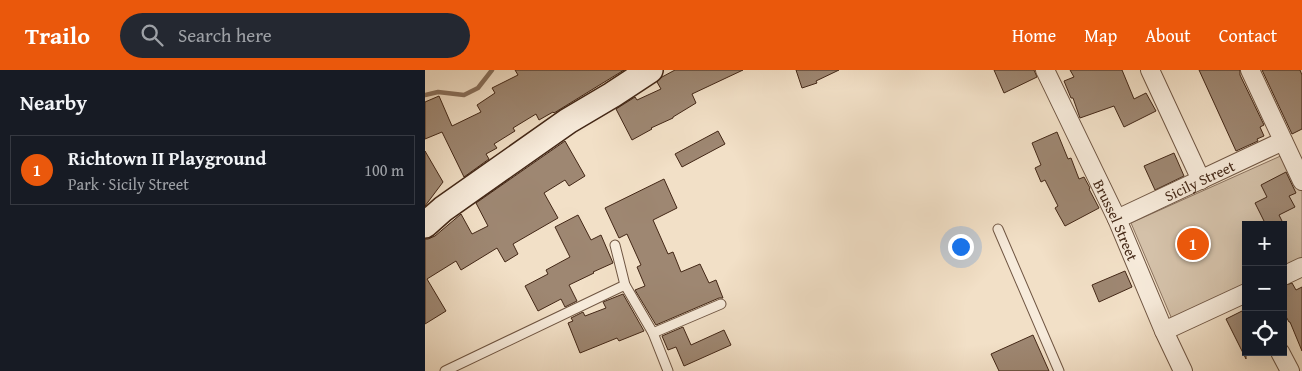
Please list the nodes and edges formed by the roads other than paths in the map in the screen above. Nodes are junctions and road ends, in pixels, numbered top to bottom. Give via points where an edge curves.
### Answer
1 (650, 70) edge
2 (1045, 70) edge
3 (1150, 70) edge
4 (1250, 70) edge
5 (1283, 141) junction
6 (1201, 180) junction
7 (1302, 181) edge
8 (1117, 219) junction
9 (425, 225) edge
10 (998, 229) dead end
11 (615, 245) dead end
12 (1302, 267) edge
13 (1287, 274) edge
14 (625, 285) junction
15 (1242, 295) edge
16 (721, 304) dead end
17 (1164, 331) junction
18 (653, 332) junction
19 (1282, 356) edge
20 (445, 371) edge
21 (668, 371) edge
22 (1059, 371) edge
23 (1183, 371) edge
24 (1290, 371) edge

1 - 9 street via 568,121
2 - 8 street, Brussel Street
3 - 6 street
4 - 5 street
5 - 6 street, Sicily Street
5 - 7 street
6 - 8 street, Sicily Street
8 - 17 street, Brussel Street
10 - 22 lane
11 - 14 lane
12 - 13 street
14 - 18 lane
14 - 20 lane
15 - 17 street
16 - 18 lane
17 - 23 street, Brussel Street
18 - 21 lane
19 - 24 street

